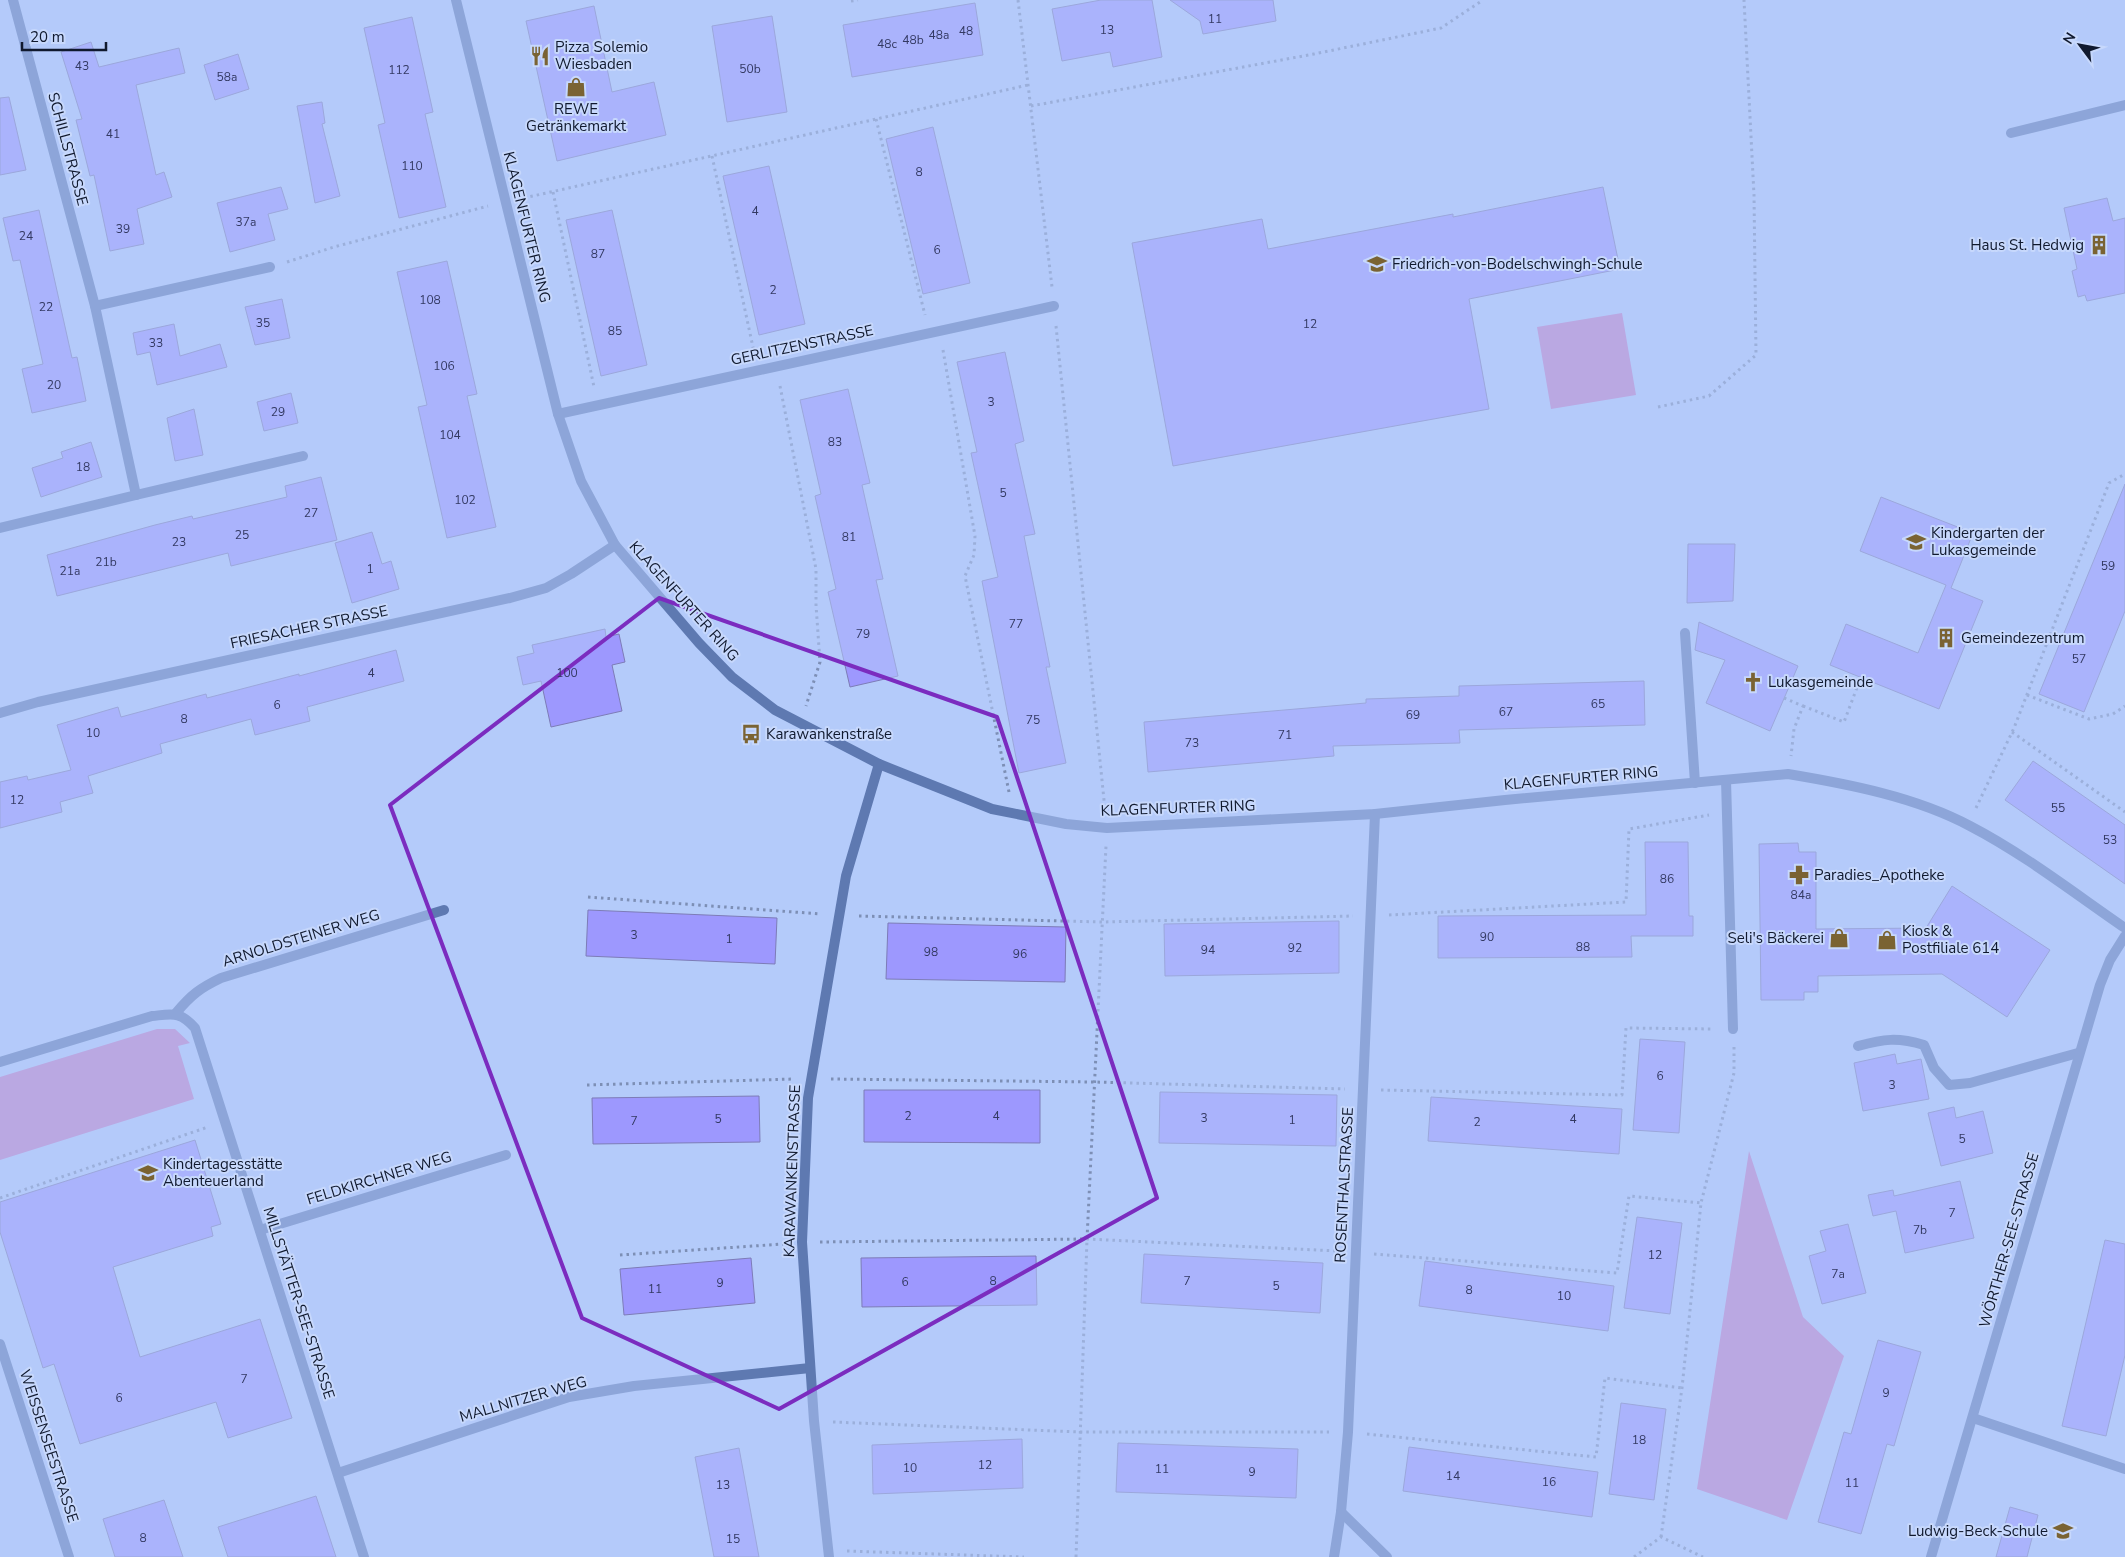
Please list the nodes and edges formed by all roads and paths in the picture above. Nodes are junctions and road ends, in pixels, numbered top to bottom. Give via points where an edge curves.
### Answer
1 (14, 0) edge
2 (456, 0) edge
3 (858, 0) edge
4 (1018, 0) edge
5 (1483, 0) edge
6 (1744, 0) edge
7 (851, 1) edge
8 (1028, 85) junction
9 (1031, 106) junction
10 (2125, 106) edge
11 (876, 119) junction
12 (2011, 133) dead end
13 (712, 156) junction
14 (552, 192) junction
15 (504, 202) junction
16 (298, 259) dead end
17 (270, 266) dead end
18 (94, 306) junction
19 (1054, 306) junction
20 (934, 331) junction
21 (776, 366) junction
22 (758, 370) junction
23 (597, 405) junction
24 (1658, 407) dead end
25 (558, 414) junction
26 (303, 456) dead end
27 (2125, 474) edge
28 (136, 495) junction
29 (0, 528) edge
30 (616, 545) junction
31 (1685, 633) dead end
32 (1861, 677) dead end
33 (2027, 695) junction
34 (1784, 698) dead end
35 (1803, 706) junction
36 (2125, 706) edge
37 (0, 713) edge
38 (801, 724) junction
39 (2012, 732) junction
40 (879, 764) junction
41 (1788, 774) junction
42 (1726, 780) junction
43 (1695, 783) junction
44 (1013, 812) junction
45 (1727, 812) junction
46 (2125, 812) edge
47 (1375, 814) junction
48 (1968, 824) junction
49 (1107, 828) junction
50 (588, 897) dead end
51 (444, 910) dead end
52 (839, 915) junction
53 (1370, 916) junction
54 (1102, 922) junction
55 (2125, 928) edge
56 (2125, 936) edge
57 (176, 1013) junction
58 (1733, 1029) junction
59 (1858, 1046) dead end
60 (2078, 1053) junction
61 (0, 1062) edge
62 (811, 1078) junction
63 (1095, 1082) junction
64 (587, 1085) dead end
65 (1364, 1090) junction
66 (225, 1121) junction
67 (506, 1155) dead end
68 (0, 1198) edge
69 (1701, 1203) junction
70 (260, 1230) junction
71 (1087, 1239) junction
72 (802, 1242) junction
73 (1356, 1252) junction
74 (620, 1255) dead end
75 (0, 1344) edge
76 (810, 1368) junction
77 (1682, 1388) junction
78 (1973, 1418) junction
79 (814, 1421) junction
80 (1080, 1432) junction
81 (1348, 1432) junction
82 (2125, 1469) edge
83 (338, 1473) junction
84 (1341, 1512) junction
85 (1660, 1537) junction
86 (828, 1554) edge
87 (69, 1557) edge
88 (364, 1557) edge
89 (1024, 1557) edge
90 (1076, 1557) edge
91 (1334, 1557) edge
92 (1387, 1557) edge
93 (1634, 1557) edge
94 (1703, 1557) edge
95 (1931, 1557) edge

1 - 18 street, SCHILLSTRASSE
2 - 15 street, KLAGENFURTER RING
3 - 7 path
4 - 8 path
5 - 9 path via 1441,28
6 - 24 path via 1754,195 1756,355 1709,396
8 - 9 path
8 - 11 path
9 - 19 path
10 - 12 street
11 - 13 path
11 - 20 path
13 - 14 path
13 - 22 path
14 - 15 path
14 - 23 path
15 - 16 path
15 - 25 street, KLAGENFURTER RING
17 - 18 street
18 - 28 street, SCHILLSTRASSE
19 - 20 street, GERLITZENSTRASSE
19 - 49 path
20 - 21 street, GERLITZENSTRASSE
20 - 44 path via 975,536 974,555 965,576
21 - 22 street, GERLITZENSTRASSE
21 - 38 path via 816,570 820,662
22 - 23 street, GERLITZENSTRASSE
23 - 25 street, GERLITZENSTRASSE
25 - 30 street, KLAGENFURTER RING via 581,481
26 - 28 street
27 - 33 path via 2108,483
28 - 29 street
30 - 37 street, FRIESACHER STRASSE via 546,588 510,598
30 - 38 street, KLAGENFURTER RING via 698,643 732,677 775,710
31 - 43 street
32 - 35 path via 1844,722
33 - 36 path via 2089,719 2113,714
33 - 39 path
34 - 35 path
35 - 41 path via 1794,729
38 - 40 street, KLAGENFURTER RING
39 - 46 path
39 - 48 path
40 - 44 street, KLAGENFURTER RING via 992,809
40 - 52 street, KARAWANKENSTRASSE via 846,876
41 - 42 street, KLAGENFURTER RING
41 - 48 street, KLAGENFURTER RING via 1835,782 1911,802
42 - 43 street, KLAGENFURTER RING
42 - 45 street
43 - 47 street, KLAGENFURTER RING
44 - 49 street, KLAGENFURTER RING via 1066,824
45 - 53 path via 1629,829 1626,902
45 - 58 street
47 - 49 street, KLAGENFURTER RING
47 - 53 street, ROSENTHALSTRASSE
48 - 55 street, KLAGENFURTER RING
49 - 54 path
50 - 52 path
51 - 57 street, ARNOLDSTEINER WEG via 221,978 187,999
52 - 54 path
52 - 62 street, KARAWANKENSTRASSE
53 - 54 path
53 - 65 street, ROSENTHALSTRASSE
54 - 63 path
56 - 60 street, WÖRTHER-SEE-STRASSE via 2110,960
57 - 61 street via 152,1016
57 - 66 street, MILLSTÄTTER-SEE-STRASSE via 188,1019 195,1028
58 - 65 path via 1626,1028 1622,1096
58 - 69 path via 1734,1073
59 - 60 street via 1903,1039 1924,1045 1934,1068 1949,1085 1970,1083
60 - 78 street, WÖRTHER-SEE-STRASSE
62 - 63 path
62 - 64 path
62 - 72 street, KARAWANKENSTRASSE
63 - 65 path
63 - 71 path
65 - 73 street, ROSENTHALSTRASSE
66 - 68 path
66 - 70 street, MILLSTÄTTER-SEE-STRASSE
67 - 70 street, FELDKIRCHNER WEG
69 - 73 path via 1630,1196 1617,1274
69 - 77 path
70 - 83 street, MILLSTÄTTER-SEE-STRASSE
71 - 72 path
71 - 73 path
71 - 80 path
72 - 74 path
72 - 76 street, KARAWANKENSTRASSE
73 - 81 street, ROSENTHALSTRASSE
75 - 87 street, WEISSENSEESTRASSE
76 - 79 street, KARAWANKENSTRASSE
76 - 83 street, MALLNITZER WEG via 634,1386 569,1398
77 - 81 path via 1605,1378 1596,1457
77 - 85 path
78 - 82 street
78 - 95 street, WÖRTHER-SEE-STRASSE
79 - 80 path
79 - 86 street, KARAWANKENSTRASSE
80 - 81 path
80 - 90 path
81 - 84 street, ROSENTHALSTRASSE
83 - 88 street, MILLSTÄTTER-SEE-STRASSE
84 - 91 street, ROSENTHALSTRASSE
84 - 92 street
85 - 93 path
85 - 94 path
86 - 89 path

